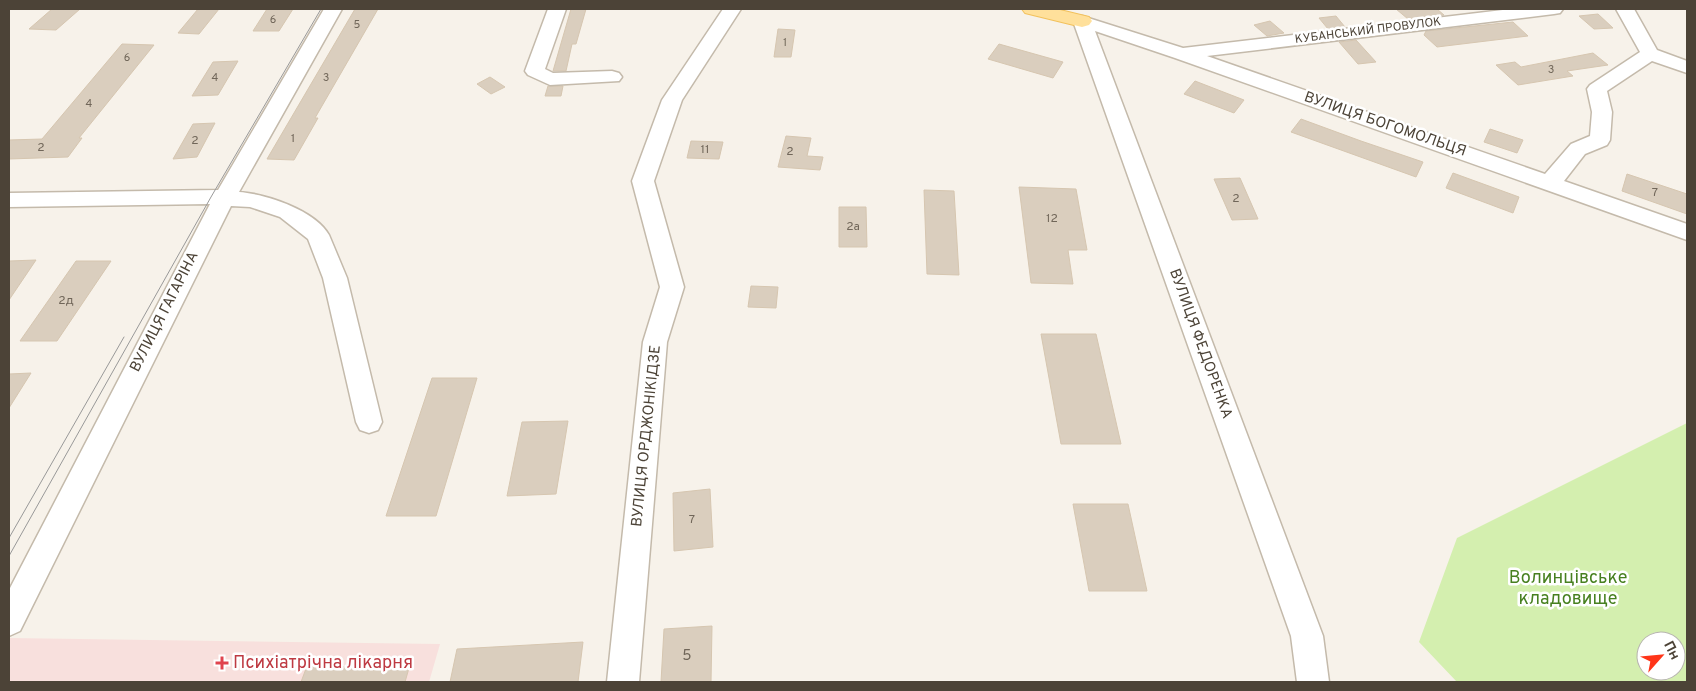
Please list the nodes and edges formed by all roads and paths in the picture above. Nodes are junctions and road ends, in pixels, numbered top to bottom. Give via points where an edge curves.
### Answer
1 (333, 9) edge
2 (558, 9) edge
3 (732, 9) edge
4 (1032, 9) edge
5 (1554, 9) edge
6 (1625, 9) edge
7 (1080, 15) edge
8 (1182, 54) junction
9 (1650, 54) junction
10 (1687, 68) edge
11 (612, 78) dead end
12 (1550, 183) junction
13 (224, 198) junction
14 (9, 200) edge
15 (1687, 232) edge
16 (370, 422) dead end
17 (9, 622) edge
18 (622, 682) edge
19 (1313, 682) edge

1 - 13 street, ВУЛИЦЯ ГАГАРІНА
2 - 11 street via 535,70 550,79
3 - 18 street, ВУЛИЦЯ ОРДЖОНІКІДЗЕ via 672,100 643,180 672,287 655,342
4 - 7 main road
5 - 8 street, КУБАНСЬКИЙ ПРОВУЛОК
6 - 9 street
7 - 8 street, ВУЛИЦЯ БОГОМОЛЬЦЯ
7 - 19 street, ВУЛИЦЯ ФЕДОРЕНКА via 1307,636
8 - 12 street, ВУЛИЦЯ БОГОМОЛЬЦЯ
9 - 10 street
9 - 12 street via 1597,89 1602,112 1600,140 1578,149
12 - 15 street, ВУЛИЦЯ БОГОМОЛЬЦЯ
13 - 14 street
13 - 16 street via 251,200 288,212 318,235 335,278
13 - 17 street, ВУЛИЦЯ ГАГАРІНА

